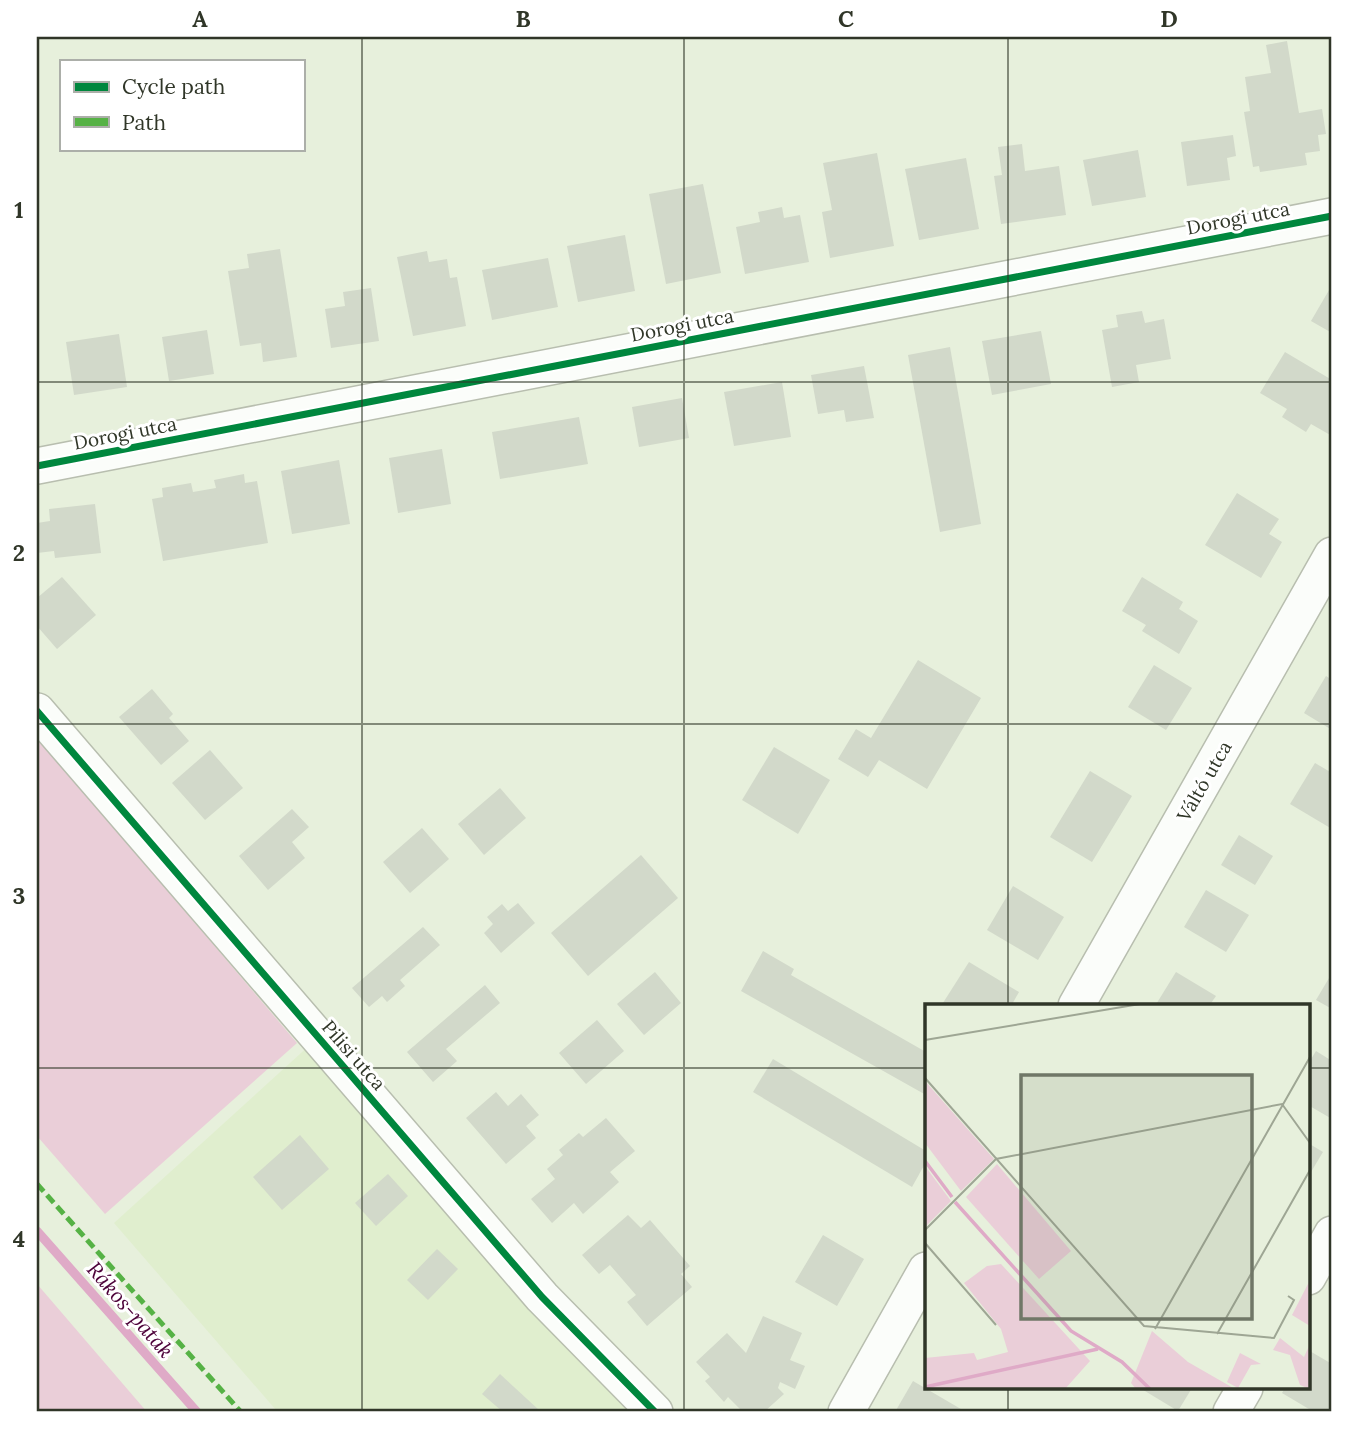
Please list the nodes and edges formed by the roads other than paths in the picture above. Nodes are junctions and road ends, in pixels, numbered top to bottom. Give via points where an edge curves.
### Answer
1 (1332, 216) edge
2 (37, 466) edge
3 (1332, 555) edge
4 (37, 711) edge
5 (1077, 1004) edge
6 (1332, 1234) edge
7 (925, 1272) edge
8 (1310, 1273) edge
9 (1244, 1390) edge
10 (655, 1412) edge
11 (846, 1412) edge
12 (1231, 1412) edge

1 - 2 street, Dorogi utca
3 - 5 street, Váltó utca
4 - 10 street, Pilisi utca via 542,1297
6 - 8 street
7 - 11 street
9 - 12 street

